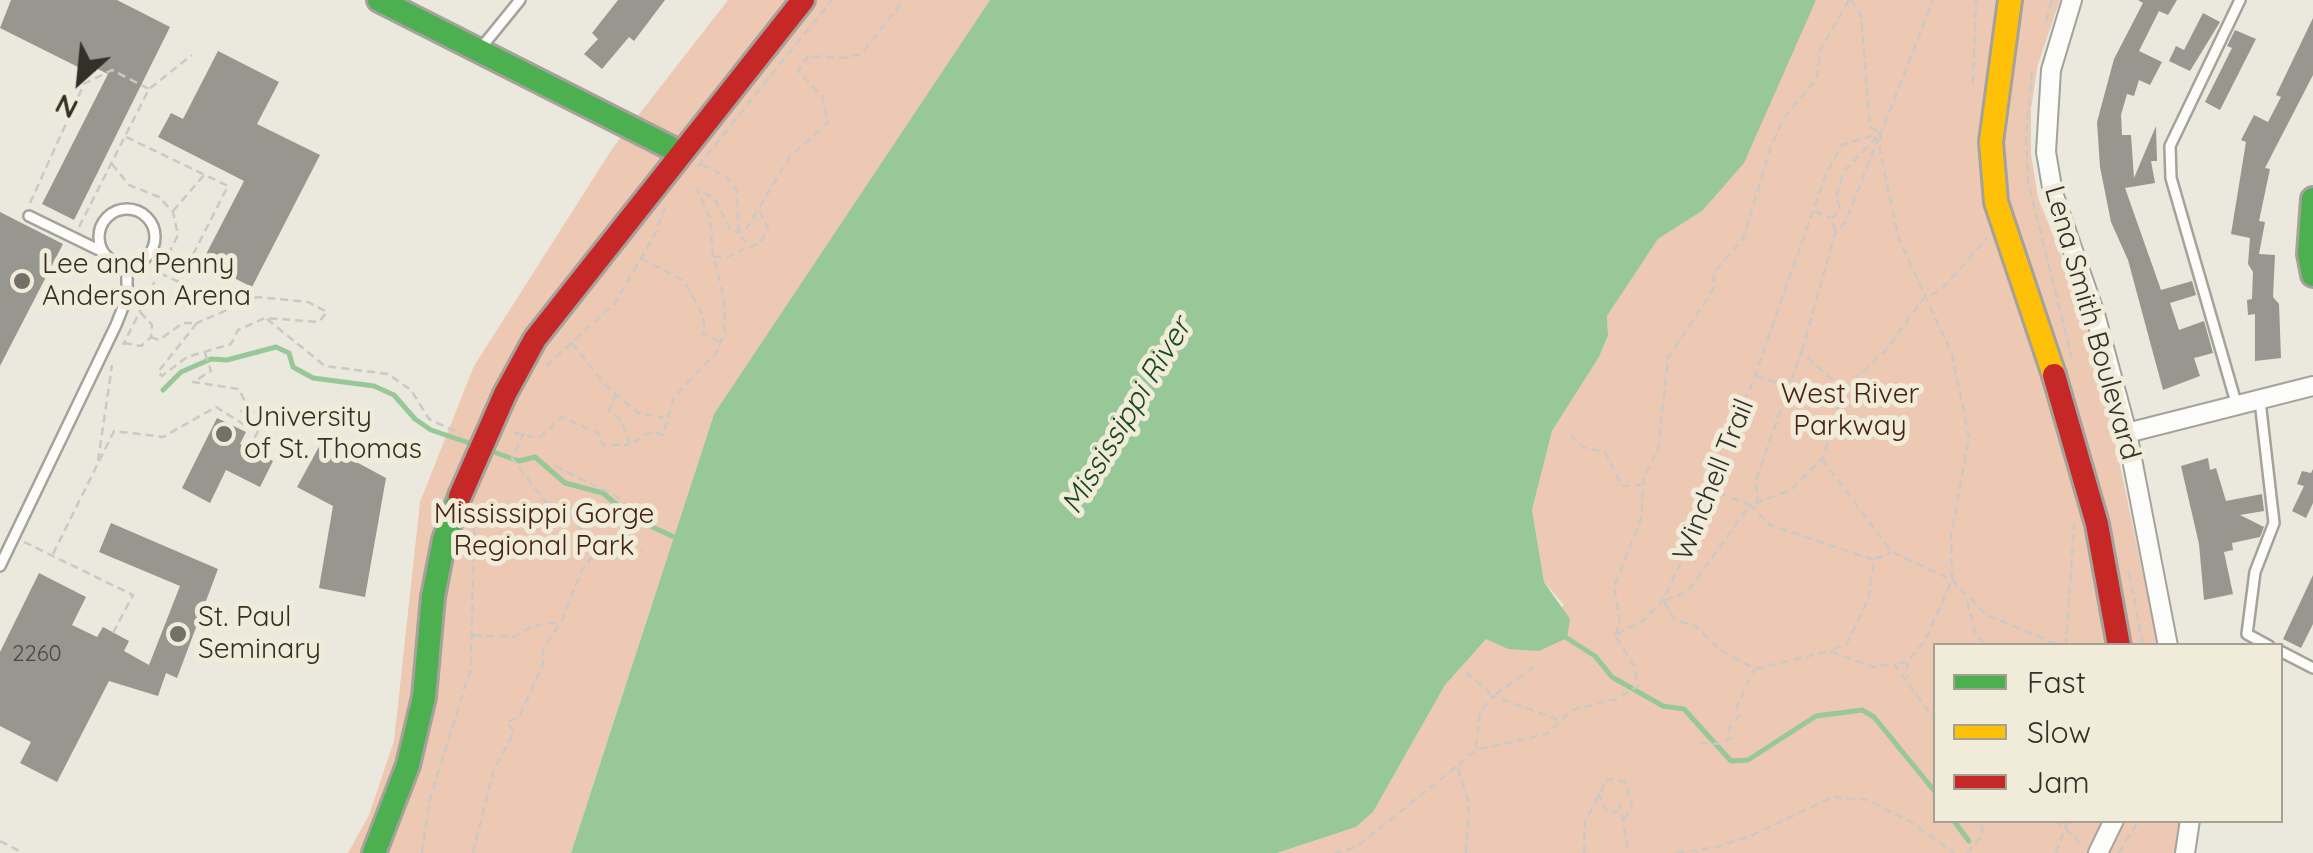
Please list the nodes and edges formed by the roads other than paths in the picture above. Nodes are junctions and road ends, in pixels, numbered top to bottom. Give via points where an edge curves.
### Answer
1 (378, 0) edge
2 (520, 0) edge
3 (803, 0) edge
4 (2010, 0) edge
5 (2072, 0) edge
6 (2240, 0) edge
7 (479, 50) junction
8 (691, 158) junction
9 (2313, 199) edge
10 (29, 210) road end
11 (104, 252) junction
12 (127, 265) junction
13 (2313, 275) edge
14 (2313, 386) edge
15 (2260, 401) junction
16 (2237, 406) junction
17 (2127, 433) junction
18 (0, 566) edge
19 (2118, 643) edge
20 (2167, 643) edge
21 (2264, 643) edge
22 (2283, 653) edge
23 (2313, 668) edge
24 (2112, 823) edge
25 (2189, 823) edge
26 (2090, 849) edge
27 (374, 853) edge
28 (2184, 853) edge

1 - 7 street
2 - 7 lane
3 - 8 street
4 - 19 street via 1996,79 1996,202 2097,524
5 - 17 street, Lena Smith Boulevard via 2051,70 2046,152
6 - 16 lane via 2170,146 2171,178
7 - 8 street
8 - 27 street, bridge via 535,339 505,394 444,540 424,698 408,765
9 - 13 street
10 - 11 lane
11 - 12 lane
11 - 12 lane via 100,234 108,217 124,210 141,213 153,226 154,243 145,258
12 - 18 lane via 127,297 116,324
14 - 15 street
15 - 16 street
15 - 21 lane via 2274,522 2255,572 2247,634
16 - 17 street
17 - 20 street, Lena Smith Boulevard
22 - 23 lane
24 - 26 street
25 - 28 street

